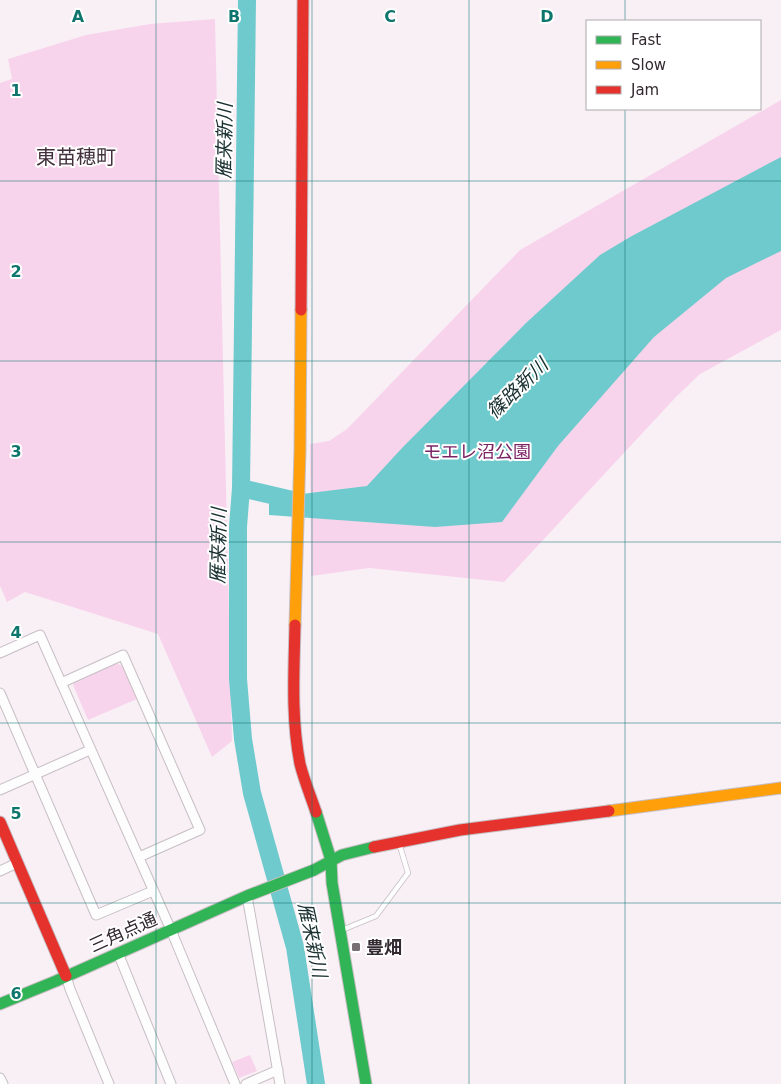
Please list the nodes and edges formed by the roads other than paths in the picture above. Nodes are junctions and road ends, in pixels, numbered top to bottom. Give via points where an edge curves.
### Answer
1 (303, 0) edge
2 (0, 653) edge
3 (61, 683) junction
4 (0, 693) edge
5 (90, 750) junction
6 (35, 775) junction
7 (781, 788) edge
8 (0, 790) edge
9 (0, 822) edge
10 (398, 841) junction
11 (138, 857) junction
12 (331, 860) junction
13 (17, 863) junction
14 (0, 871) edge
15 (153, 891) junction
16 (248, 896) junction
17 (171, 930) junction
18 (341, 930) junction
19 (118, 953) junction
20 (66, 976) junction
21 (0, 1004) edge
22 (278, 1070) junction
23 (0, 1078) edge
24 (2, 1084) edge
25 (109, 1084) edge
26 (171, 1084) edge
27 (235, 1084) edge
28 (246, 1084) edge
29 (280, 1084) edge
30 (366, 1084) edge

1 - 12 street via 300,456 293,693 301,767
2 - 3 street via 40,634
3 - 5 street
3 - 11 street via 123,655 135,682 200,830
4 - 6 street
5 - 6 street
5 - 11 street
6 - 8 street
6 - 15 street via 96,915
7 - 10 street
9 - 13 street
10 - 12 street
10 - 18 lane via 408,873 376,916
11 - 15 street
12 - 16 street, 三角点通
12 - 18 street
13 - 14 street
13 - 20 street
15 - 17 street
16 - 17 street, 三角点通
16 - 22 street
17 - 19 street, 三角点通
17 - 27 street
18 - 30 street
19 - 20 street, 三角点通
19 - 26 street
20 - 21 street, 三角点通
20 - 25 street
22 - 28 street
22 - 29 street
23 - 24 street

